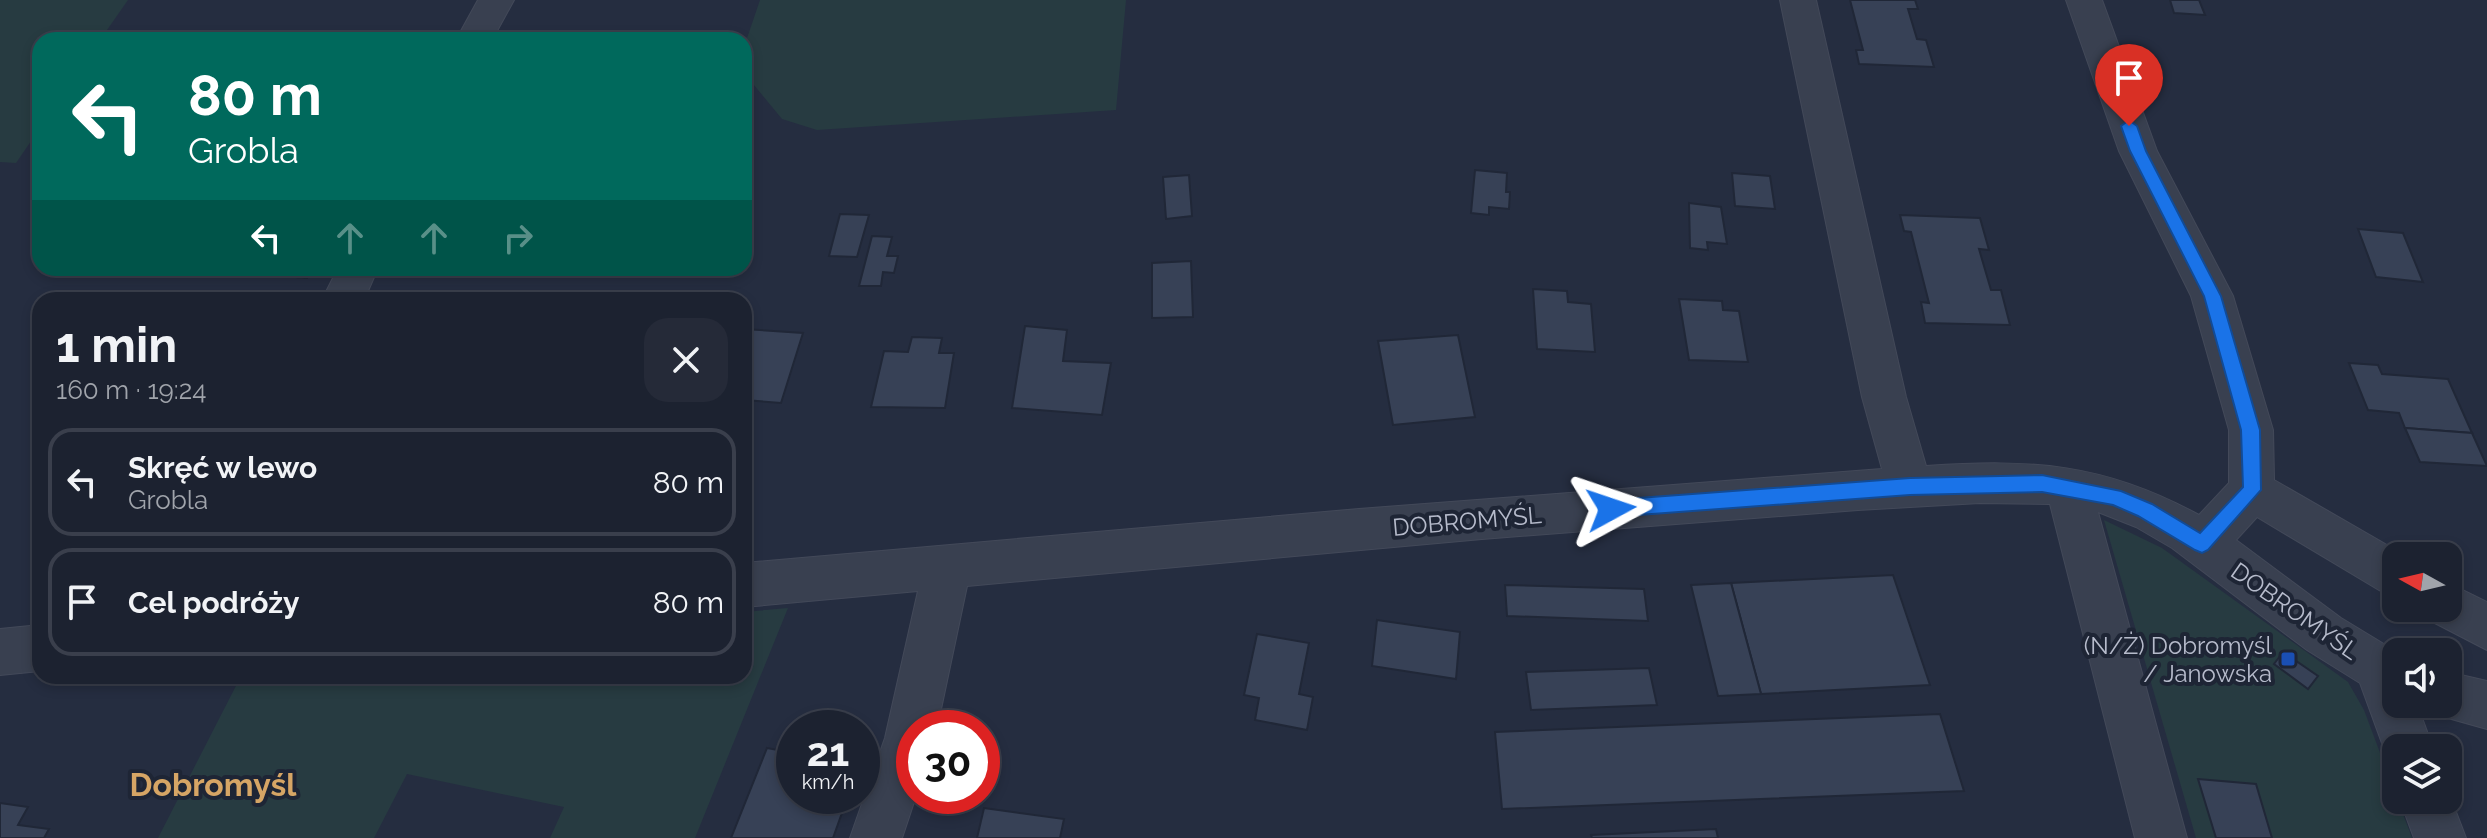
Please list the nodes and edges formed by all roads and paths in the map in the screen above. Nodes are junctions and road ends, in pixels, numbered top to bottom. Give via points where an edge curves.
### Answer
1 (496, 0) edge
2 (1798, 0) edge
3 (2084, 0) edge
4 (478, 32) edge
5 (1910, 487) junction
6 (2068, 487) junction
7 (2252, 490) junction
8 (2202, 544) junction
9 (947, 567) junction
10 (2382, 567) edge
11 (752, 584) edge
12 (2462, 613) edge
13 (2487, 628) edge
14 (32, 649) edge
15 (0, 652) edge
16 (2382, 670) edge
17 (2462, 699) edge
18 (2487, 705) edge
19 (2431, 814) edge
20 (876, 838) edge
21 (2161, 838) edge
22 (2440, 838) edge

1 - 4 street
2 - 5 street via 1884,397
3 - 7 street via 2138,151 2212,296 2251,430
5 - 6 street, DOBROMYŚL
5 - 9 street, DOBROMYŚL
6 - 8 street, DOBROMYŚL via 2115,497
6 - 21 street
7 - 8 street
7 - 10 street
8 - 16 street, DOBROMYŚL via 2323,634
9 - 11 street, DOBROMYŚL
9 - 20 street via 910,738
12 - 13 street
14 - 15 street
17 - 18 street
19 - 22 street

